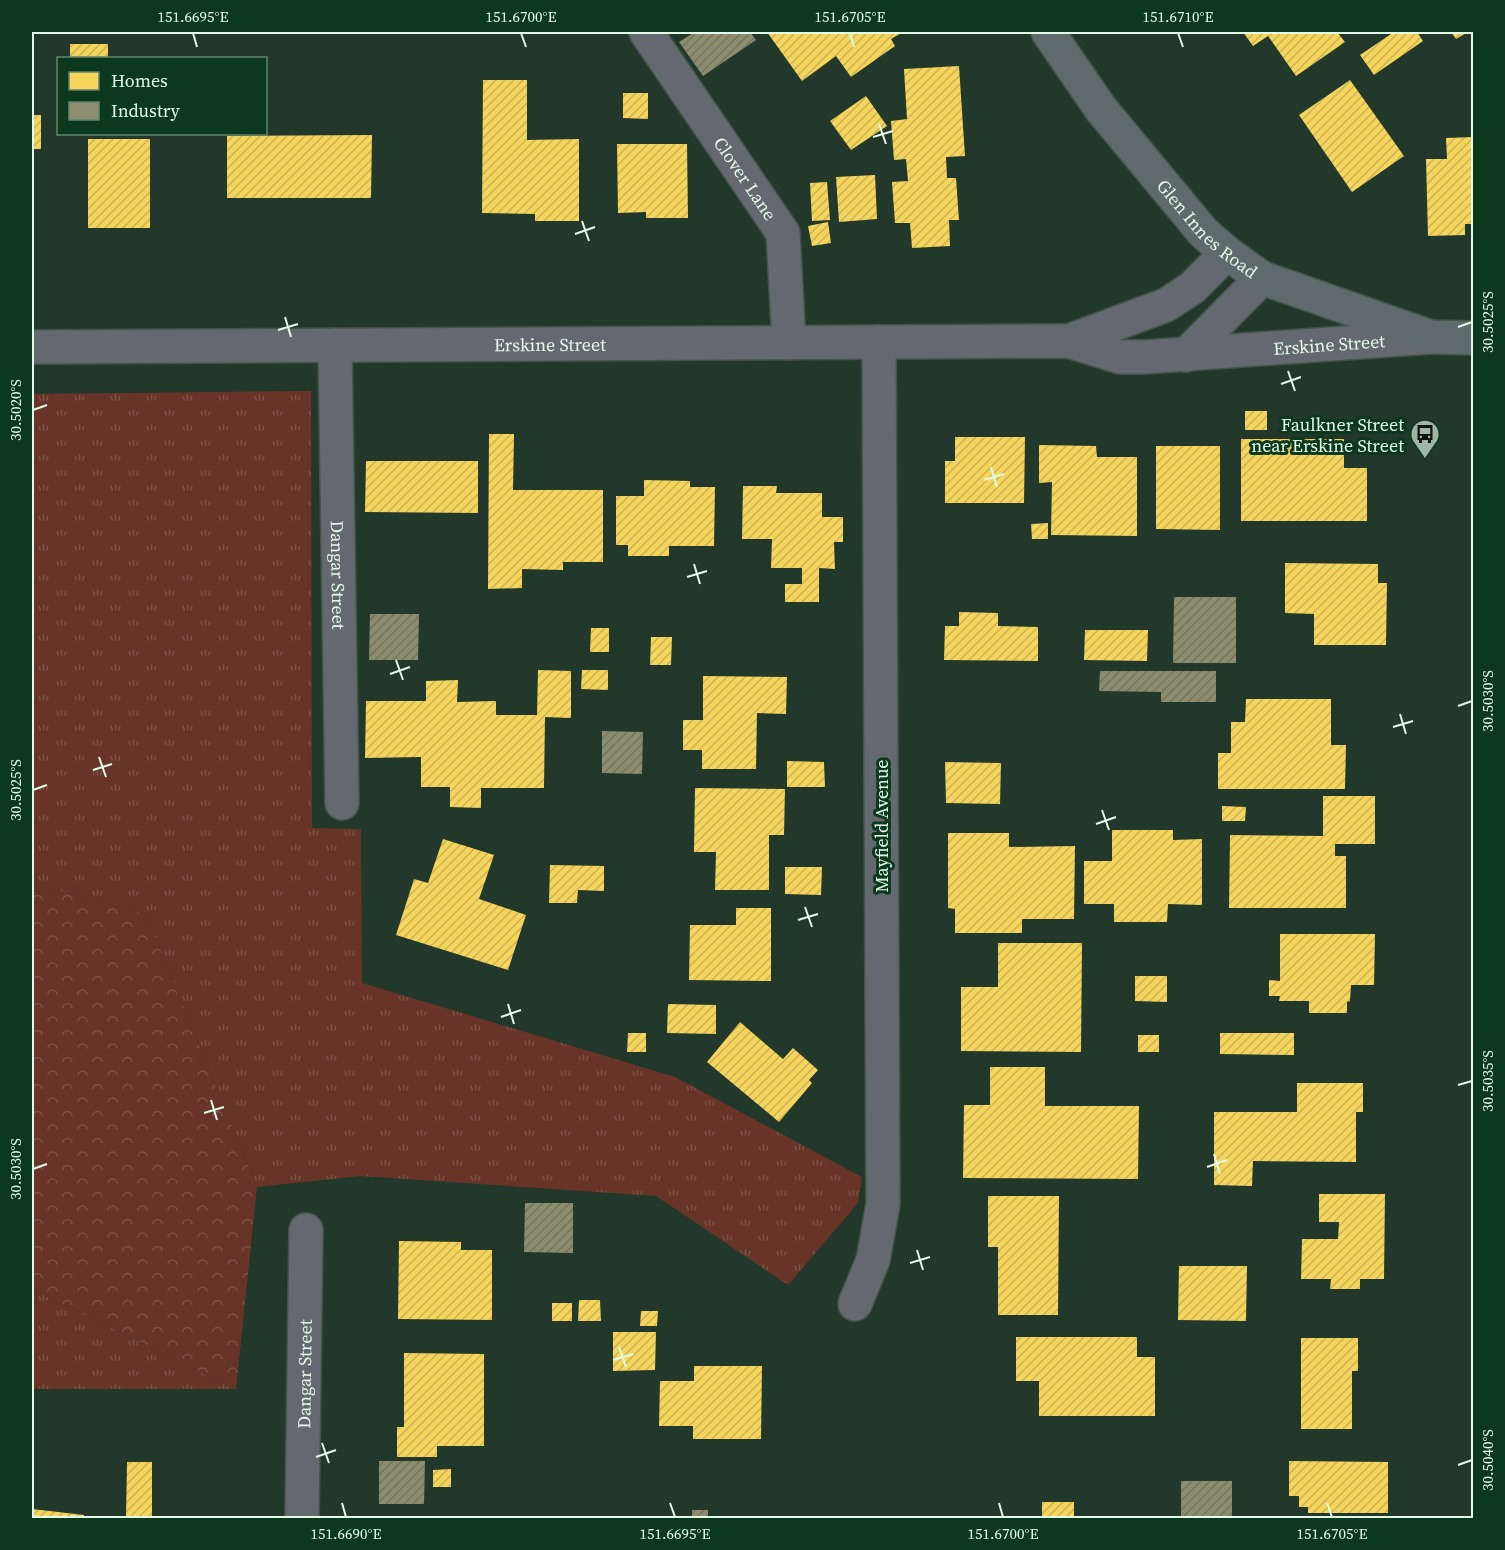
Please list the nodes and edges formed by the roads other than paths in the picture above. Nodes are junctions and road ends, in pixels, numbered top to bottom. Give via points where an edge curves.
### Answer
1 (646, 32) edge
2 (1048, 32) edge
3 (1227, 253) junction
4 (1262, 278) junction
5 (1431, 337) junction
6 (1473, 338) edge
7 (1069, 341) junction
8 (879, 342) junction
9 (789, 343) junction
10 (335, 345) junction
11 (32, 347) edge
12 (1186, 355) junction
13 (342, 803) dead end
14 (306, 1230) dead end
15 (855, 1304) dead end
16 (302, 1518) edge

1 - 9 street, Clover Lane via 783,233
2 - 3 main road, Glen Innes Road via 1101,110 1203,232
3 - 4 main road, Glen Innes Road
3 - 7 street, Erskine Street via 1192,288 1166,305
4 - 5 main road, Glen Innes Road
4 - 12 street
5 - 6 main road, Erskine Street
5 - 12 street, Erskine Street
7 - 8 street, Erskine Street
7 - 12 street, Erskine Street via 1120,357
8 - 9 street, Erskine Street
8 - 15 street, Mayfield Avenue via 883,1204 873,1260
9 - 10 street, Erskine Street
10 - 11 street, Erskine Street
10 - 13 street, Dangar Street
14 - 16 street, Dangar Street

